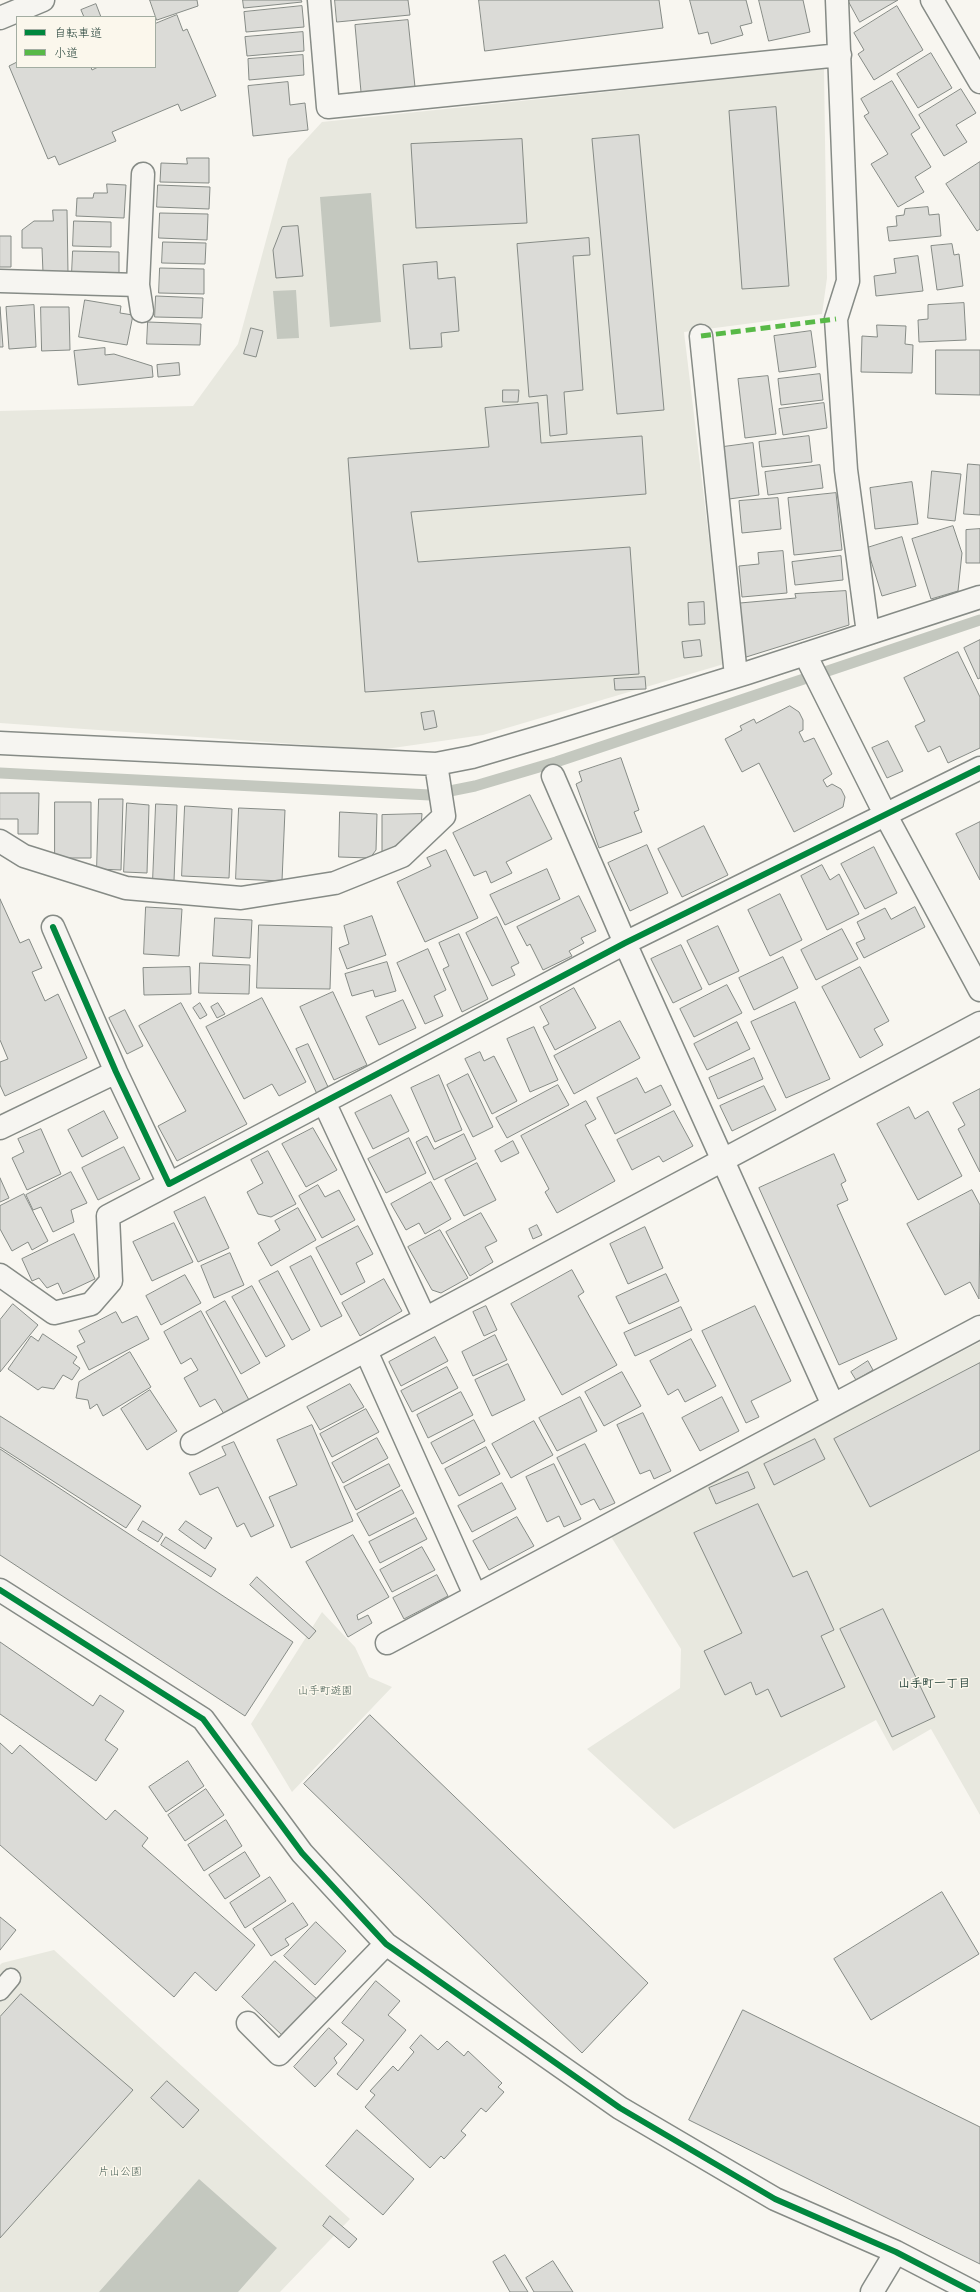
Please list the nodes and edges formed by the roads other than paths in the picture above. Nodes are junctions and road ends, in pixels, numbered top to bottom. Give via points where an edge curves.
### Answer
1 (43, 0) edge
2 (319, 0) edge
3 (837, 0) edge
4 (932, 0) edge
5 (0, 18) edge
6 (840, 55) junction
7 (980, 82) edge
8 (143, 174) dead end
9 (0, 281) edge
10 (138, 284) junction
11 (142, 312) dead end
12 (701, 336) dead end
13 (980, 597) edge
14 (868, 633) junction
15 (812, 668) junction
16 (736, 676) junction
17 (0, 743) edge
18 (980, 768) edge
19 (437, 772) junction
20 (553, 776) dead end
21 (885, 814) junction
22 (0, 841) edge
23 (53, 927) dead end
24 (625, 943) junction
25 (980, 990) edge
26 (980, 1023) edge
27 (116, 1072) junction
28 (324, 1102) junction
29 (0, 1128) edge
30 (723, 1160) junction
31 (169, 1184) junction
32 (0, 1274) edge
33 (425, 1319) junction
34 (980, 1328) edge
35 (366, 1351) junction
36 (833, 1405) junction
37 (192, 1443) dead end
38 (2, 1595) edge
39 (475, 1595) junction
40 (387, 1643) dead end
41 (386, 1944) junction
42 (248, 2023) dead end
43 (896, 2252) junction
44 (872, 2292) edge
45 (973, 2292) edge

1 - 5 street
2 - 6 street via 328,107
3 - 6 street
4 - 7 street
6 - 14 street via 848,280 836,319 846,470
8 - 10 street
9 - 10 street
10 - 11 street
12 - 16 street
13 - 14 street
14 - 15 street
15 - 16 street
15 - 21 street
16 - 19 street via 502,749
17 - 19 street
18 - 21 street
19 - 22 street via 444,816 402,856 335,882 241,898 126,888 24,856
20 - 24 street
21 - 24 street
21 - 25 street
23 - 27 street
24 - 28 street
24 - 30 street
26 - 30 street
27 - 29 street
27 - 31 street
28 - 31 street
28 - 33 street
30 - 33 street
30 - 36 street
31 - 32 street via 108,1216 111,1280 90,1304 54,1313
33 - 35 street
34 - 36 street
35 - 37 street
35 - 39 street
36 - 39 street
38 - 41 street via 203,1719 302,1852
39 - 40 street
41 - 42 street via 280,2054
41 - 43 street via 620,2108 775,2200
43 - 44 street
43 - 45 street

